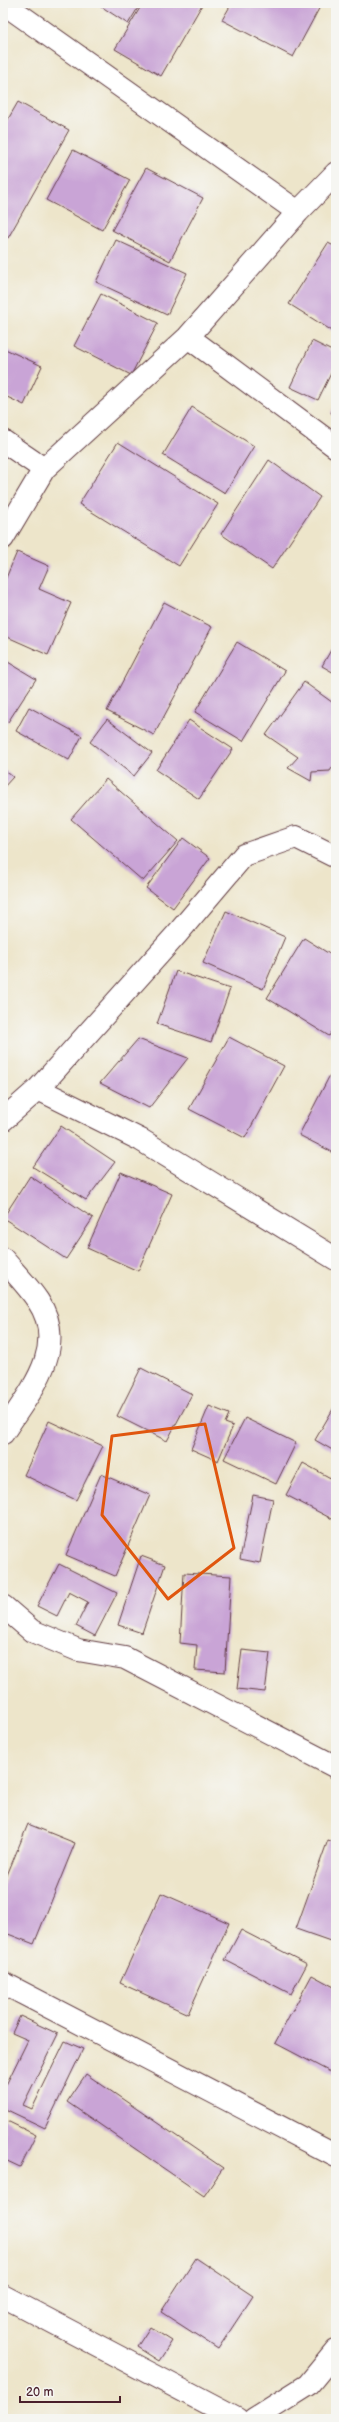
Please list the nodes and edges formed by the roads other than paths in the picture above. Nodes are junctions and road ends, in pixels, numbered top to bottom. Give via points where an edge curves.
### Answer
1 (4, 3) edge
2 (336, 173) edge
3 (298, 212) junction
4 (188, 337) junction
5 (3, 441) edge
6 (336, 447) edge
7 (44, 469) junction
8 (3, 538) edge
9 (336, 857) edge
10 (38, 1089) junction
11 (3, 1120) edge
12 (3, 1259) edge
13 (336, 1259) edge
14 (3, 1433) edge
15 (3, 1606) edge
16 (336, 1767) edge
17 (3, 1983) edge
18 (336, 2156) edge
19 (3, 2296) edge
20 (336, 2351) edge
21 (237, 2419) edge
22 (254, 2419) edge

1 - 3 street
2 - 3 street
3 - 4 street
4 - 6 street
4 - 7 street
5 - 7 street
7 - 8 street
9 - 10 street via 296,837 244,855
10 - 11 street
10 - 13 street via 141,1140
12 - 14 street via 39,1302 51,1332 44,1369
15 - 16 street via 32,1631 78,1650 125,1658
17 - 18 street
19 - 21 street
20 - 22 street via 308,2385

